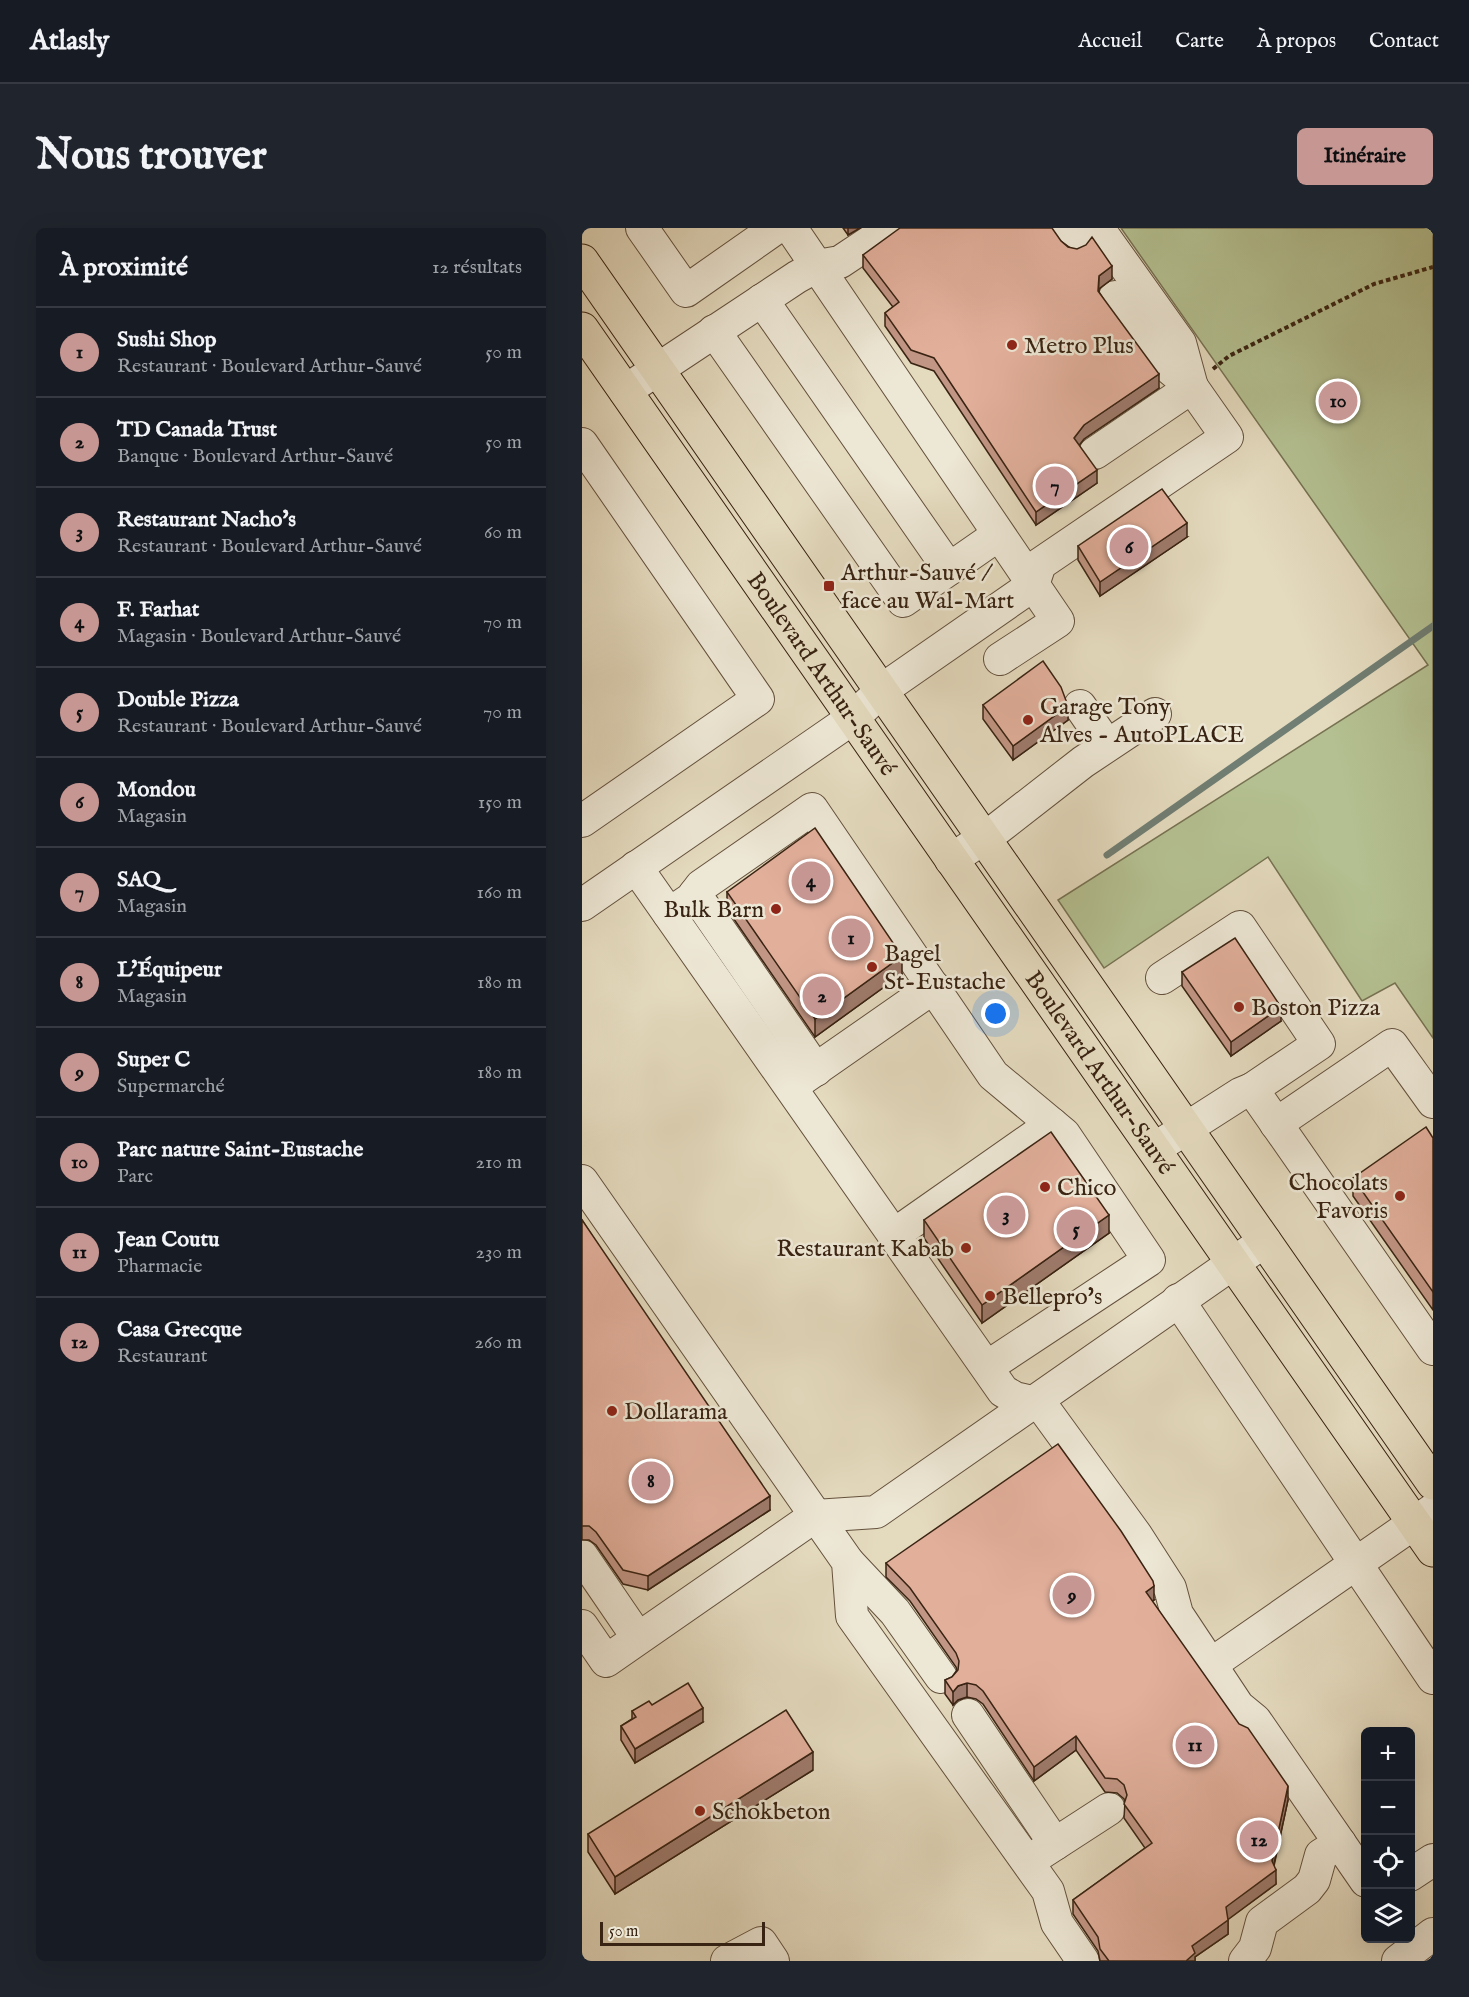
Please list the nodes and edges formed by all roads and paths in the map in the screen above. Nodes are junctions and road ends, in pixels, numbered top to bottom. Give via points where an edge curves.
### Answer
1 (642, 228) edge
2 (776, 228) edge
3 (791, 228) edge
4 (891, 228) edge
5 (1079, 233) edge
6 (582, 261) edge
7 (817, 266) junction
8 (1433, 267) edge
9 (1115, 297) dead end
10 (762, 300) junction
11 (582, 329) edge
12 (714, 331) junction
13 (657, 369) junction
14 (1192, 387) junction
15 (625, 391) junction
16 (582, 444) edge
17 (1095, 453) dead end
18 (998, 535) junction
19 (949, 570) junction
20 (1033, 585) junction
21 (1000, 658) dead end
22 (882, 690) junction
23 (1080, 706) dead end
24 (1155, 714) dead end
25 (853, 718) junction
26 (1107, 745) junction
27 (582, 821) edge
28 (984, 838) junction
29 (951, 860) junction
30 (636, 867) junction
31 (695, 894) junction
32 (582, 905) edge
33 (669, 914) junction
34 (1162, 978) dead end
35 (934, 987) junction
36 (1318, 1044) junction
37 (816, 1070) junction
38 (1341, 1079) junction
39 (791, 1087) junction
40 (1252, 1089) junction
41 (1433, 1102) edge
42 (1052, 1124) junction
43 (1276, 1124) junction
44 (1186, 1128) junction
45 (1154, 1149) junction
46 (582, 1181) edge
47 (895, 1234) junction
48 (1265, 1241) junction
49 (1234, 1262) junction
50 (1178, 1300) junction
51 (1433, 1348) edge
52 (987, 1367) junction
53 (1033, 1401) junction
54 (1429, 1467) edge
55 (1389, 1487) junction
56 (815, 1516) junction
57 (1424, 1517) edge
58 (1433, 1550) edge
59 (582, 1556) edge
60 (848, 1562) junction
61 (1357, 1564) junction
62 (638, 1638) junction
63 (586, 1639) edge
64 (1210, 1665) junction
65 (941, 1677) dead end
66 (1433, 1678) edge
67 (968, 1715) dead end
68 (1109, 1809) dead end
69 (1340, 1843) junction
70 (1055, 1844) junction
71 (1433, 1860) edge
72 (1028, 1863) junction
73 (1415, 1872) edge
74 (1361, 1875) edge
75 (727, 1961) edge
76 (773, 1961) edge
77 (1083, 1961) edge
78 (1245, 1961) edge

1 - 2 lane via 686,291
3 - 7 lane
4 - 7 lane via 840,262
5 - 14 lane via 1180,343
6 - 13 main road, Boulevard Arthur-Sauvé
7 - 10 lane
7 - 18 lane
8 - 14 path via 1374,285 1229,356
9 - 14 lane via 1161,361
10 - 12 lane
10 - 19 lane
11 - 15 main road, Boulevard Arthur-Sauvé
12 - 13 lane
12 - 19 lane via 903,601
13 - 15 lane
13 - 22 main road, Boulevard Arthur-Sauvé
14 - 17 lane
14 - 20 lane via 1227,437 1040,564
15 - 25 main road, Boulevard Arthur-Sauvé
16 - 27 lane via 758,699
18 - 19 lane
18 - 20 lane
20 - 21 lane via 1058,621
20 - 22 lane
22 - 25 lane
22 - 28 main road, Boulevard Arthur-Sauvé
23 - 26 lane
24 - 26 lane
25 - 29 main road, Boulevard Arthur-Sauvé
25 - 30 lane
26 - 28 lane
28 - 29 lane
28 - 44 main road, Boulevard Arthur-Sauvé
29 - 45 main road, Boulevard Arthur-Sauvé
30 - 32 lane
30 - 33 lane
31 - 33 lane
31 - 35 lane via 812,809
31 - 37 lane
33 - 39 lane
34 - 36 lane via 1240,927
35 - 37 lane
35 - 42 lane via 993,1075
36 - 38 lane
36 - 40 lane
37 - 39 lane
38 - 41 lane via 1392,1045
38 - 43 lane
39 - 47 lane
40 - 43 lane
40 - 44 lane
42 - 47 lane
42 - 52 lane via 1064,1134 1149,1260
43 - 51 lane
44 - 45 lane
44 - 48 main road, Boulevard Arthur-Sauvé
45 - 49 main road, Boulevard Arthur-Sauvé
46 - 56 lane
47 - 52 lane
48 - 49 lane
48 - 54 main road, Boulevard Arthur-Sauvé
49 - 50 lane
49 - 55 main road, Boulevard Arthur-Sauvé
50 - 53 lane
50 - 61 lane
52 - 53 lane via 1009,1396
53 - 56 lane via 876,1512
53 - 64 lane via 1045,1410 1136,1536 1170,1588 1177,1614
54 - 55 lane
55 - 57 main road, Boulevard Arthur-Sauvé
56 - 60 lane
56 - 62 lane
57 - 58 main road, Boulevard Arthur-Sauvé
57 - 61 lane
59 - 62 lane
60 - 65 lane via 895,1612
60 - 72 lane via 852,1616
61 - 64 lane
61 - 66 lane
62 - 63 lane via 606,1661
64 - 69 lane via 1238,1706 1255,1720
67 - 70 lane
68 - 70 lane
69 - 74 lane
69 - 78 lane via 1321,1855 1314,1880 1307,1889 1262,1922 1255,1948
70 - 72 lane
71 - 73 lane
72 - 77 lane via 1048,1891 1057,1923
75 - 76 lane via 760,1943

